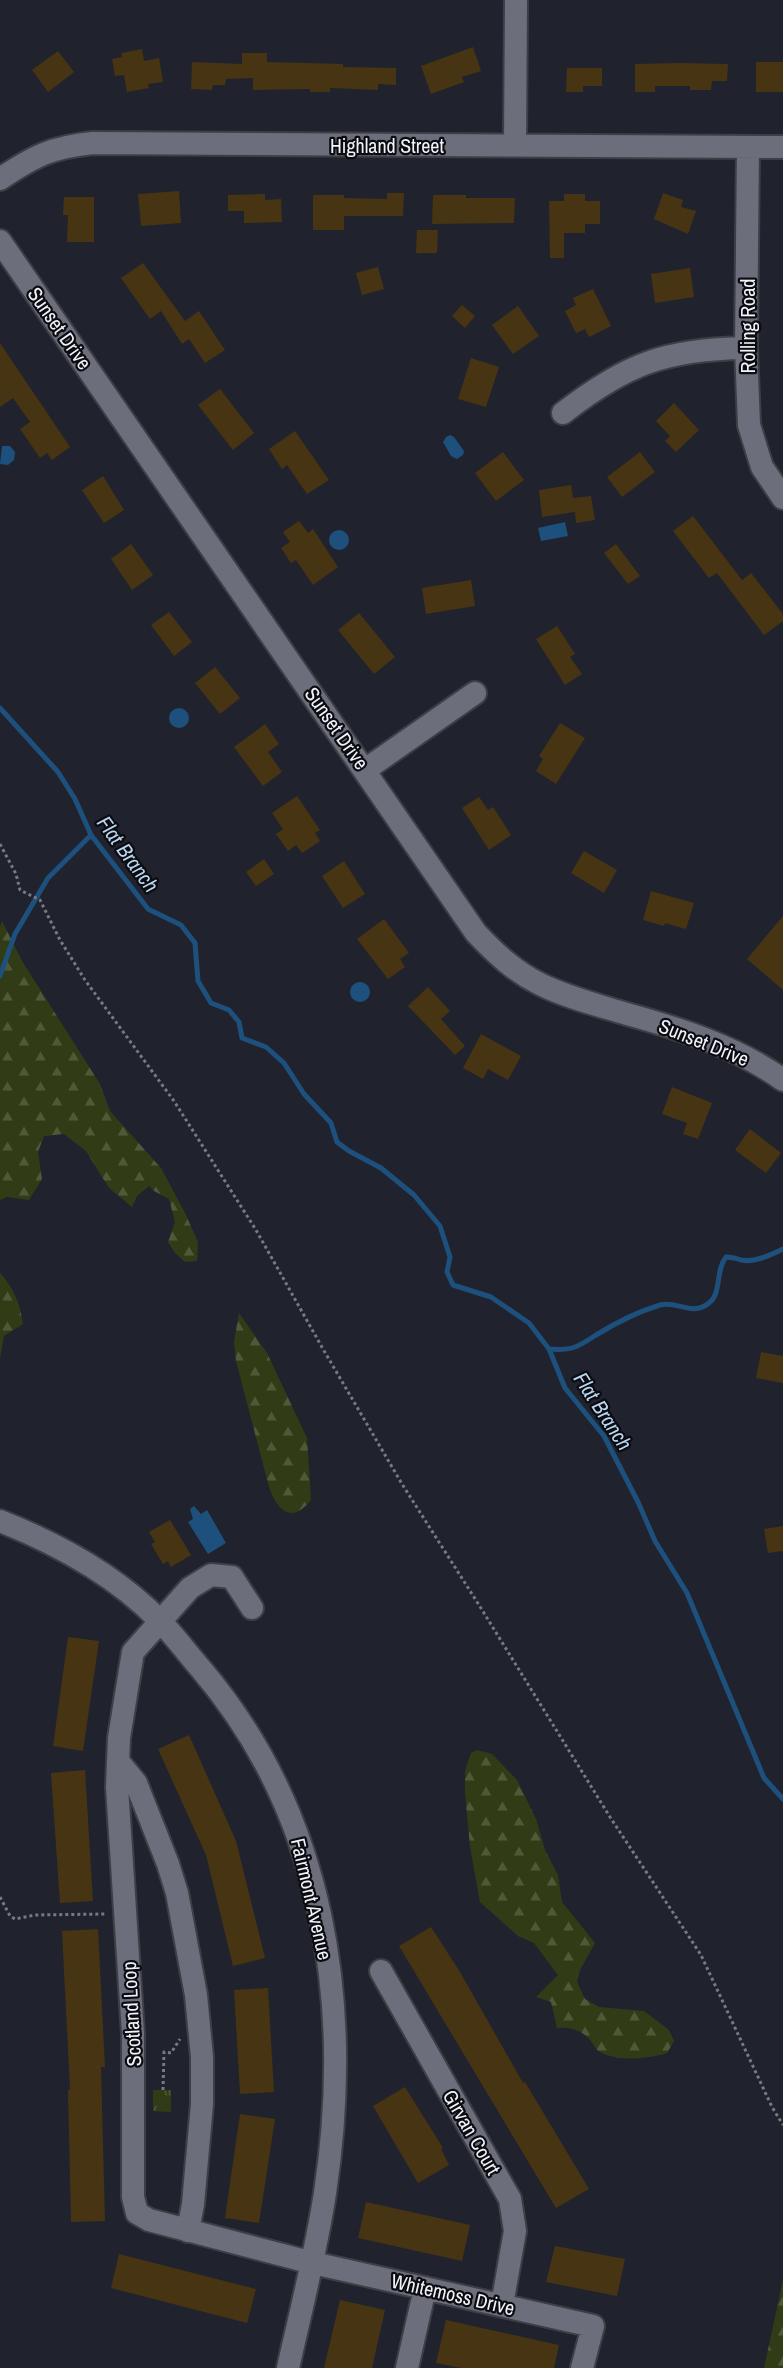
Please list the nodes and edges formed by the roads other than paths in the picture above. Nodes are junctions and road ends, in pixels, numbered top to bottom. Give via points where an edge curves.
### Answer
1 (516, 0) edge
2 (515, 145) junction
3 (748, 147) junction
4 (783, 147) edge
5 (0, 179) edge
6 (0, 241) edge
7 (746, 348) junction
8 (563, 413) dead end
9 (783, 498) edge
10 (475, 693) dead end
11 (365, 770) junction
12 (783, 1080) edge
13 (1, 1522) edge
14 (252, 1608) dead end
15 (160, 1620) junction
16 (118, 1761) junction
17 (159, 1840) junction
18 (121, 1842) junction
19 (381, 1971) dead end
20 (188, 2231) junction
21 (313, 2263) junction
22 (425, 2288) junction
23 (502, 2305) junction
24 (288, 2368) edge
25 (407, 2368) edge
26 (582, 2368) edge

1 - 2 street
2 - 3 street, Highland Street
2 - 5 street, Highland Street via 93,143 46,152
3 - 4 street, Highland Street
3 - 7 street, Rolling Road
6 - 11 street, Sunset Drive
7 - 8 street via 678,353 645,363 619,373
7 - 9 street, Rolling Road via 749,424 762,467
10 - 11 street
11 - 12 street, Sunset Drive via 476,933 512,967 567,996 709,1041
13 - 15 street, Fairmont Avenue via 38,1536 87,1564
14 - 15 street, Scotland Loop via 232,1576 211,1575 190,1588
15 - 16 street, Scotland Loop via 133,1652
15 - 21 street, Fairmont Avenue via 223,1695 248,1733 271,1771 307,1860 331,1982 334,2073 326,2180
16 - 17 street via 136,1783
16 - 18 street, Scotland Loop
17 - 18 street via 152,1830 139,1823 128,1828
17 - 20 street via 177,1893 201,2035 202,2104
18 - 20 street, Scotland Loop via 134,2043 134,2206 142,2217
19 - 23 street, Girvan Court via 510,2199 515,2231
20 - 21 street, Scotland Loop
21 - 22 street, Whitemoss Drive
21 - 24 street, Fairmont Avenue
22 - 23 street, Whitemoss Drive
22 - 25 street
23 - 26 street, Whitemoss Drive via 593,2326

